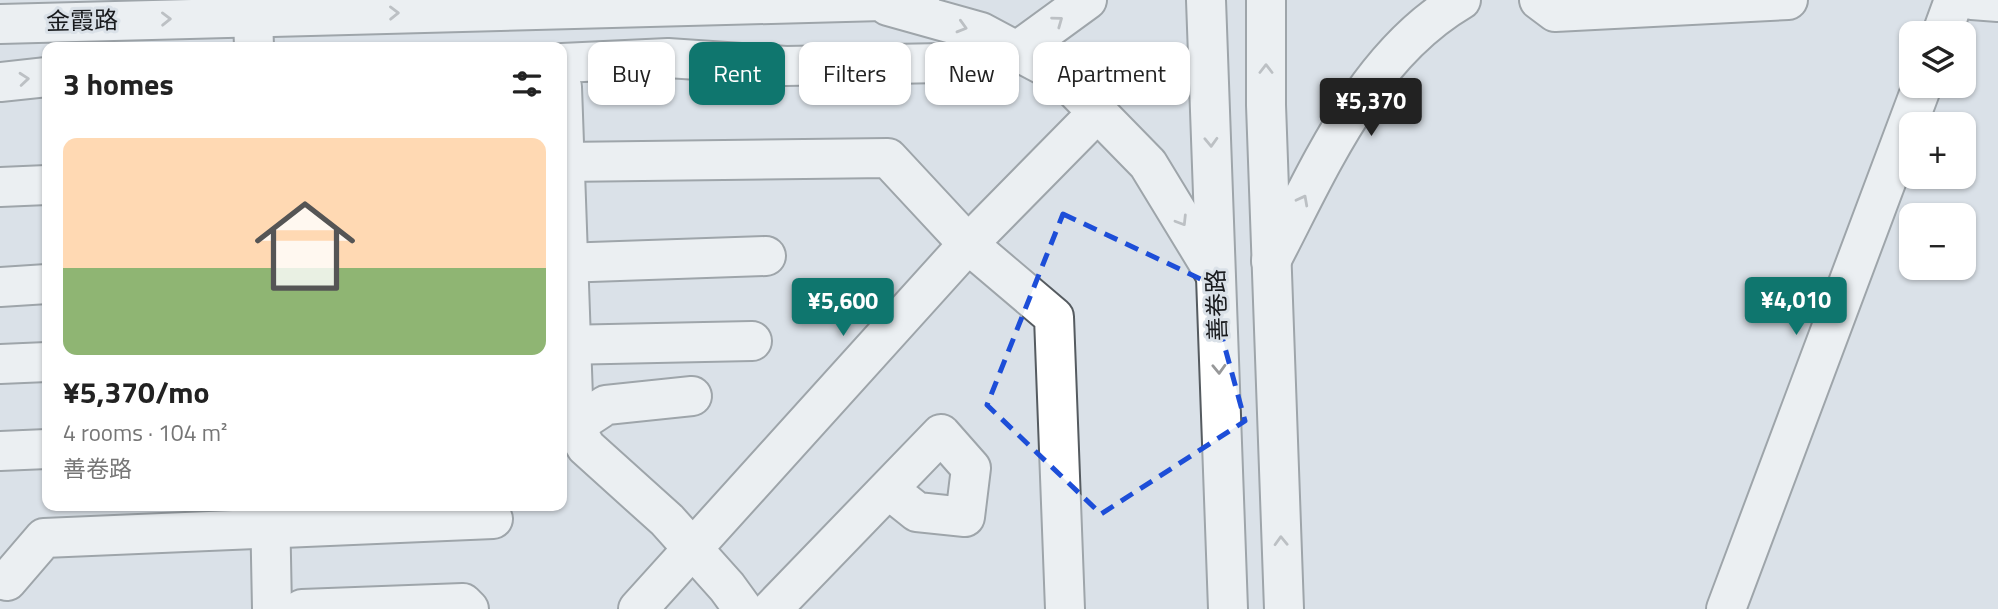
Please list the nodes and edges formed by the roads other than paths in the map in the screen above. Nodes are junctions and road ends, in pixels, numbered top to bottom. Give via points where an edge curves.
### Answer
1 (920, 0) edge
2 (1087, 0) edge
3 (1206, 0) edge
4 (1266, 0) edge
5 (1461, 0) edge
6 (1539, 0) edge
7 (1788, 0) edge
8 (1954, 0) edge
9 (1972, 0) edge
10 (873, 1) edge
11 (1998, 2) edge
12 (1946, 21) edge
13 (0, 24) edge
14 (253, 32) edge
15 (1000, 42) edge
16 (1019, 50) edge
17 (1019, 52) edge
18 (567, 63) edge
19 (925, 63) edge
20 (42, 78) edge
21 (0, 82) edge
22 (1918, 98) edge
23 (1097, 113) junction
24 (567, 162) edge
25 (42, 185) edge
26 (0, 187) edge
27 (968, 244) junction
28 (766, 256) dead end
29 (1271, 261) junction
30 (567, 263) edge
31 (1216, 276) junction
32 (42, 284) edge
33 (0, 287) edge
34 (752, 341) dead end
35 (567, 344) edge
36 (42, 362) edge
37 (0, 364) edge
38 (692, 397) dead end
39 (568, 426) edge
40 (42, 449) edge
41 (0, 450) edge
42 (888, 489) dead end
43 (270, 517) edge
44 (493, 519) dead end
45 (692, 549) junction
46 (7, 581) dead end
47 (272, 609) edge
48 (302, 609) edge
49 (469, 609) edge
50 (638, 609) edge
51 (743, 609) edge
52 (772, 609) edge
53 (1065, 609) edge
54 (1228, 609) edge
55 (1284, 609) edge
56 (1726, 609) edge

1 - 10 main road, 金霞路
16 -> 2 main road
3 -> 31 main road, 善卷路
29 -> 4 main road
29 -> 5 main road via 1368,87 1405,43
6 - 7 main road via 1555,12
8 - 12 main road
9 - 11 main road
14 -> 10 main road, 金霞路
10 -> 15 main road via 981,32
13 -> 14 main road, 金霞路
17 - 23 main road via 1060,74
18 - 19 main road via 667,58 786,66
21 -> 20 main road
22 - 56 main road
23 - 27 main road
23 -> 31 main road via 1148,164
24 - 27 main road via 888,158
25 - 26 main road
27 - 45 main road
27 - 53 main road via 1054,317
28 - 30 main road
55 -> 29 main road
31 -> 54 main road, 善卷路
32 - 33 main road
34 - 35 main road
35 - 39 main road
36 - 37 main road
38 - 39 main road via 606,405
39 - 45 main road
40 - 41 main road
42 - 52 main road
43 - 44 main road
43 - 46 main road via 44,538
43 - 47 main road
45 - 50 main road
45 - 51 main road
48 - 49 main road via 463,603

